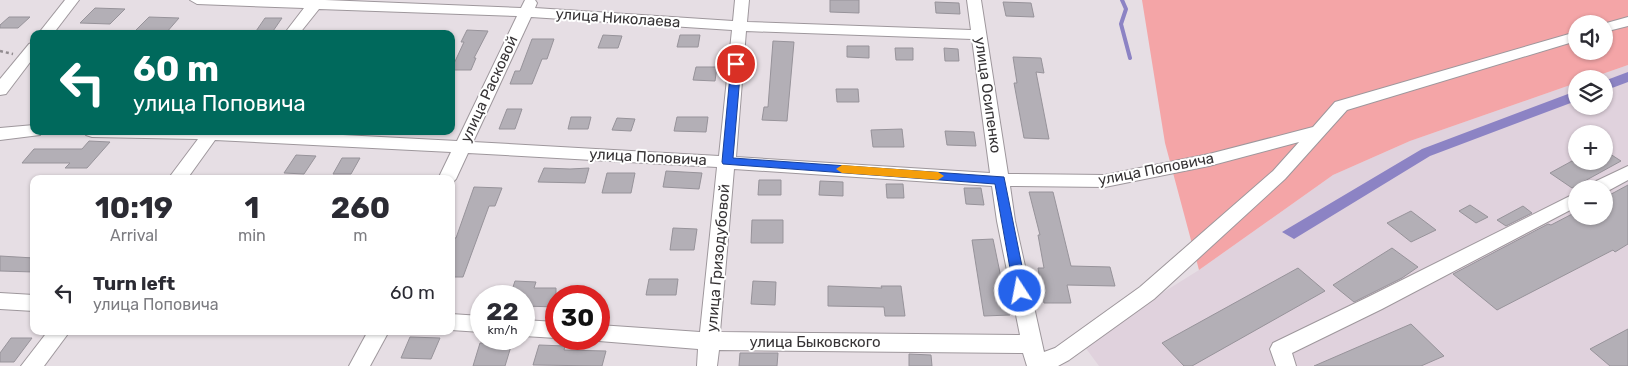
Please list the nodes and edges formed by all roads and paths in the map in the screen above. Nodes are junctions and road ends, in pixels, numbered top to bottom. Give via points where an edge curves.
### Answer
1 (72, 0) edge
2 (197, 0) edge
3 (742, 0) edge
4 (974, 0) edge
5 (317, 2) edge
6 (528, 6) edge
7 (1628, 20) edge
8 (1613, 25) edge
9 (740, 26) junction
10 (48, 30) edge
11 (294, 30) edge
12 (979, 35) junction
13 (1568, 38) edge
14 (30, 52) edge
15 (0, 90) edge
16 (30, 131) edge
17 (1319, 131) junction
18 (0, 134) edge
19 (210, 135) edge
20 (247, 135) edge
21 (461, 147) junction
22 (727, 162) junction
23 (1628, 172) edge
24 (180, 175) edge
25 (449, 175) edge
26 (1000, 180) junction
27 (1613, 180) edge
28 (1568, 203) edge
29 (0, 301) edge
30 (30, 303) edge
31 (455, 322) edge
32 (470, 323) edge
33 (610, 334) edge
34 (57, 335) edge
35 (377, 335) edge
36 (711, 341) junction
37 (1034, 358) edge
38 (31, 366) edge
39 (360, 366) edge
40 (707, 366) edge
41 (1286, 366) edge

1 - 10 street
2 - 5 street, улица Николаева
3 - 9 street, улица Гризодубовой
4 - 12 street, улица Осипенко
5 - 6 street, улица Николаева
5 - 11 street
6 - 9 street, улица Николаева
6 - 21 street, улица Расковой
7 - 8 street
9 - 12 street, улица Николаева
9 - 22 street, улица Гризодубовой
12 - 26 street, улица Осипенко
13 - 17 street, улица Быковского via 1341,106
14 - 15 street
16 - 18 street
17 - 26 street, улица Поповича via 1209,160 1104,181
17 - 37 street, улица Быковского via 1279,175 1147,293 1062,354 1050,360
19 - 24 street
20 - 21 street, улица Поповича
21 - 22 street, улица Поповича
21 - 25 street, улица Расковой
22 - 26 street, улица Поповича
22 - 36 street, улица Гризодубовой
23 - 27 street
26 - 37 street, улица Осипенко
28 - 41 street via 1280,349
29 - 30 street
31 - 32 street
33 - 36 street, улица Быковского
34 - 38 street
35 - 39 street
36 - 37 street, улица Быковского
36 - 40 street, улица Гризодубовой

